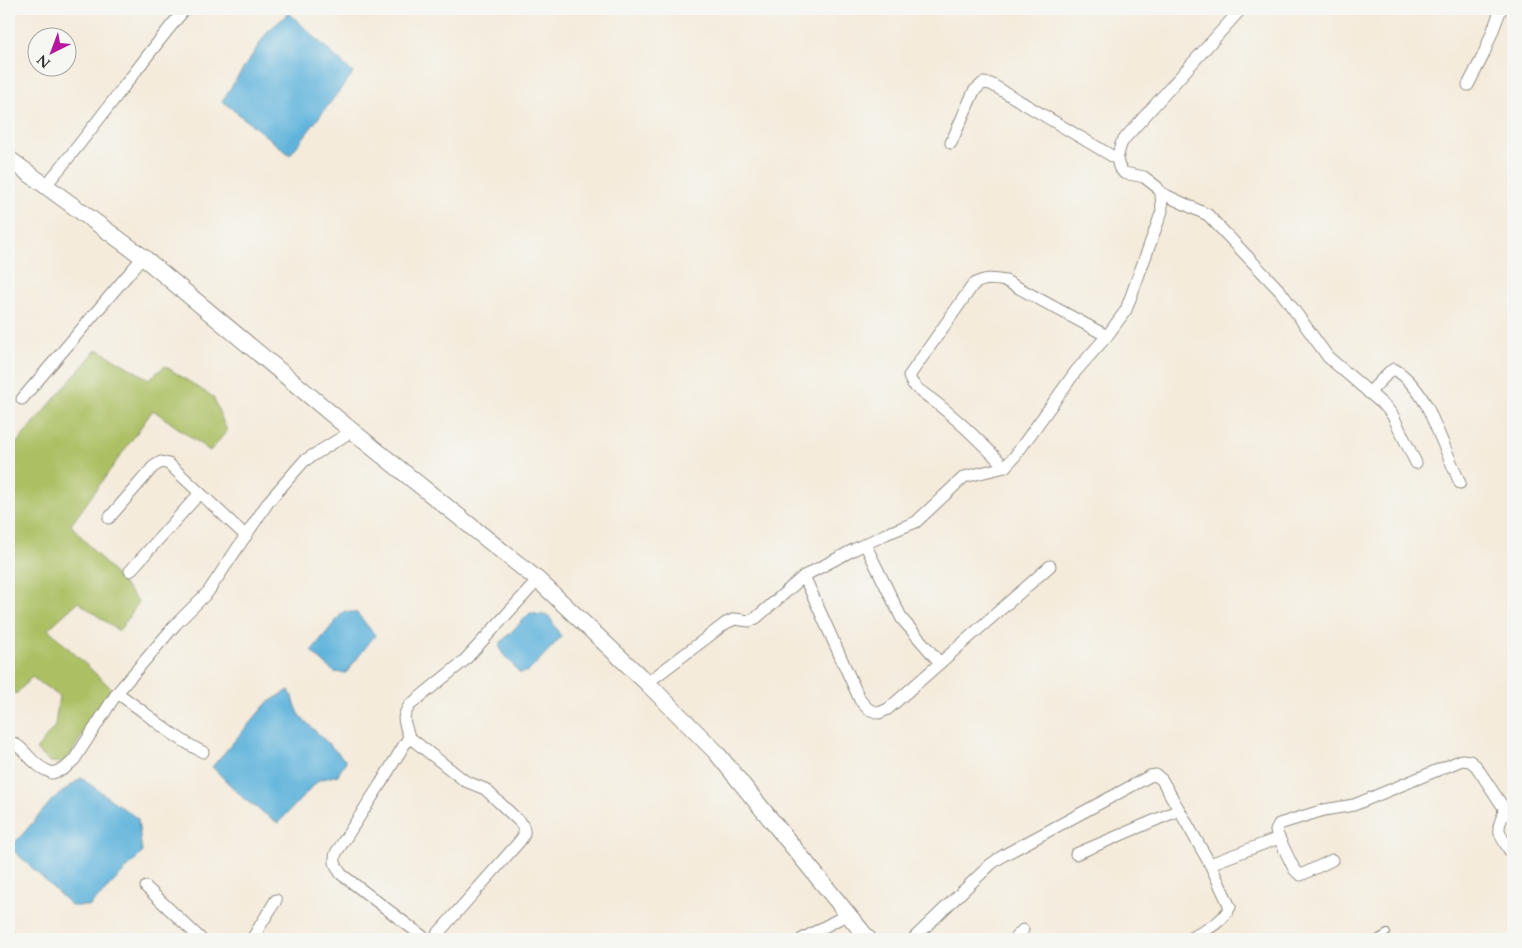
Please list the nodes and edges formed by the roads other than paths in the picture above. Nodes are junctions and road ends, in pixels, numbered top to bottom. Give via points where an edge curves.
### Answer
1 (185, 9) edge
2 (1241, 9) edge
3 (1501, 9) edge
4 (1468, 86) dead end
5 (951, 143) dead end
6 (9, 158) edge
7 (1117, 159) junction
8 (46, 185) junction
9 (1161, 193) junction
10 (143, 257) junction
11 (1107, 336) junction
12 (1369, 393) junction
13 (22, 399) dead end
14 (352, 430) junction
15 (1416, 463) dead end
16 (1005, 467) junction
17 (1460, 483) dead end
18 (200, 493) junction
19 (109, 518) dead end
20 (246, 536) junction
21 (865, 544) junction
22 (1050, 566) dead end
23 (130, 571) dead end
24 (804, 576) junction
25 (538, 580) junction
26 (940, 663) junction
27 (647, 683) junction
28 (117, 692) junction
29 (409, 736) junction
30 (9, 742) edge
31 (203, 752) dead end
32 (1179, 810) junction
33 (1278, 838) junction
34 (1076, 854) dead end
35 (1513, 856) edge
36 (1332, 860) dead end
37 (1210, 864) junction
38 (146, 887) dead end
39 (276, 900) dead end
40 (848, 914) junction
41 (1023, 930) dead end
42 (1387, 933) dead end
43 (9, 936) edge
44 (1194, 938) edge
45 (13, 939) edge
46 (201, 939) edge
47 (252, 939) edge
48 (426, 939) edge
49 (433, 939) edge
50 (802, 939) edge
51 (868, 939) edge
52 (913, 939) edge
53 (1014, 939) edge
54 (1377, 939) edge

1 - 8 street
2 - 7 street via 1126,137
3 - 4 street
5 - 7 street via 974,92 983,83 990,84
6 - 8 street
7 - 9 street via 1124,172 1150,180
8 - 10 street
9 - 11 street via 1162,211 1131,298
9 - 12 street via 1208,215 1281,292 1328,357
10 - 13 street
10 - 14 street
11 - 16 street via 1076,371
11 - 16 street via 1006,281 980,280 973,285 910,376 911,382 965,426
12 - 15 street via 1393,416
12 - 17 street via 1389,372 1400,373 1427,406
14 - 20 street via 304,461 269,501
14 - 25 street
16 - 21 street via 964,477 916,522
18 - 19 street via 169,464 161,462
18 - 20 street
18 - 23 street
20 - 28 street via 208,592
21 - 24 street
21 - 26 street via 902,619
22 - 26 street
24 - 26 street via 860,700 868,708 879,713 888,709
24 - 27 street via 756,618 726,623
25 - 27 street
25 - 29 street via 464,661 405,711 402,719
27 - 40 street via 719,755
28 - 30 street via 74,760 64,769 52,773 38,766
28 - 31 street via 175,736
29 - 48 street via 334,860 341,874
29 - 49 street via 465,781 485,789 524,829 519,842
32 - 34 street
32 - 37 street
32 - 52 street via 1162,780 1156,775 1150,776 1004,855
33 - 35 street via 1279,824 1324,810 1354,805 1462,760 1476,766 1504,808 1499,832
33 - 36 street via 1294,869 1301,875
33 - 37 street
37 - 44 street via 1230,907 1219,922
38 - 46 street
39 - 47 street
40 - 50 street
40 - 51 street
41 - 53 street
42 - 54 lane
43 - 45 street

